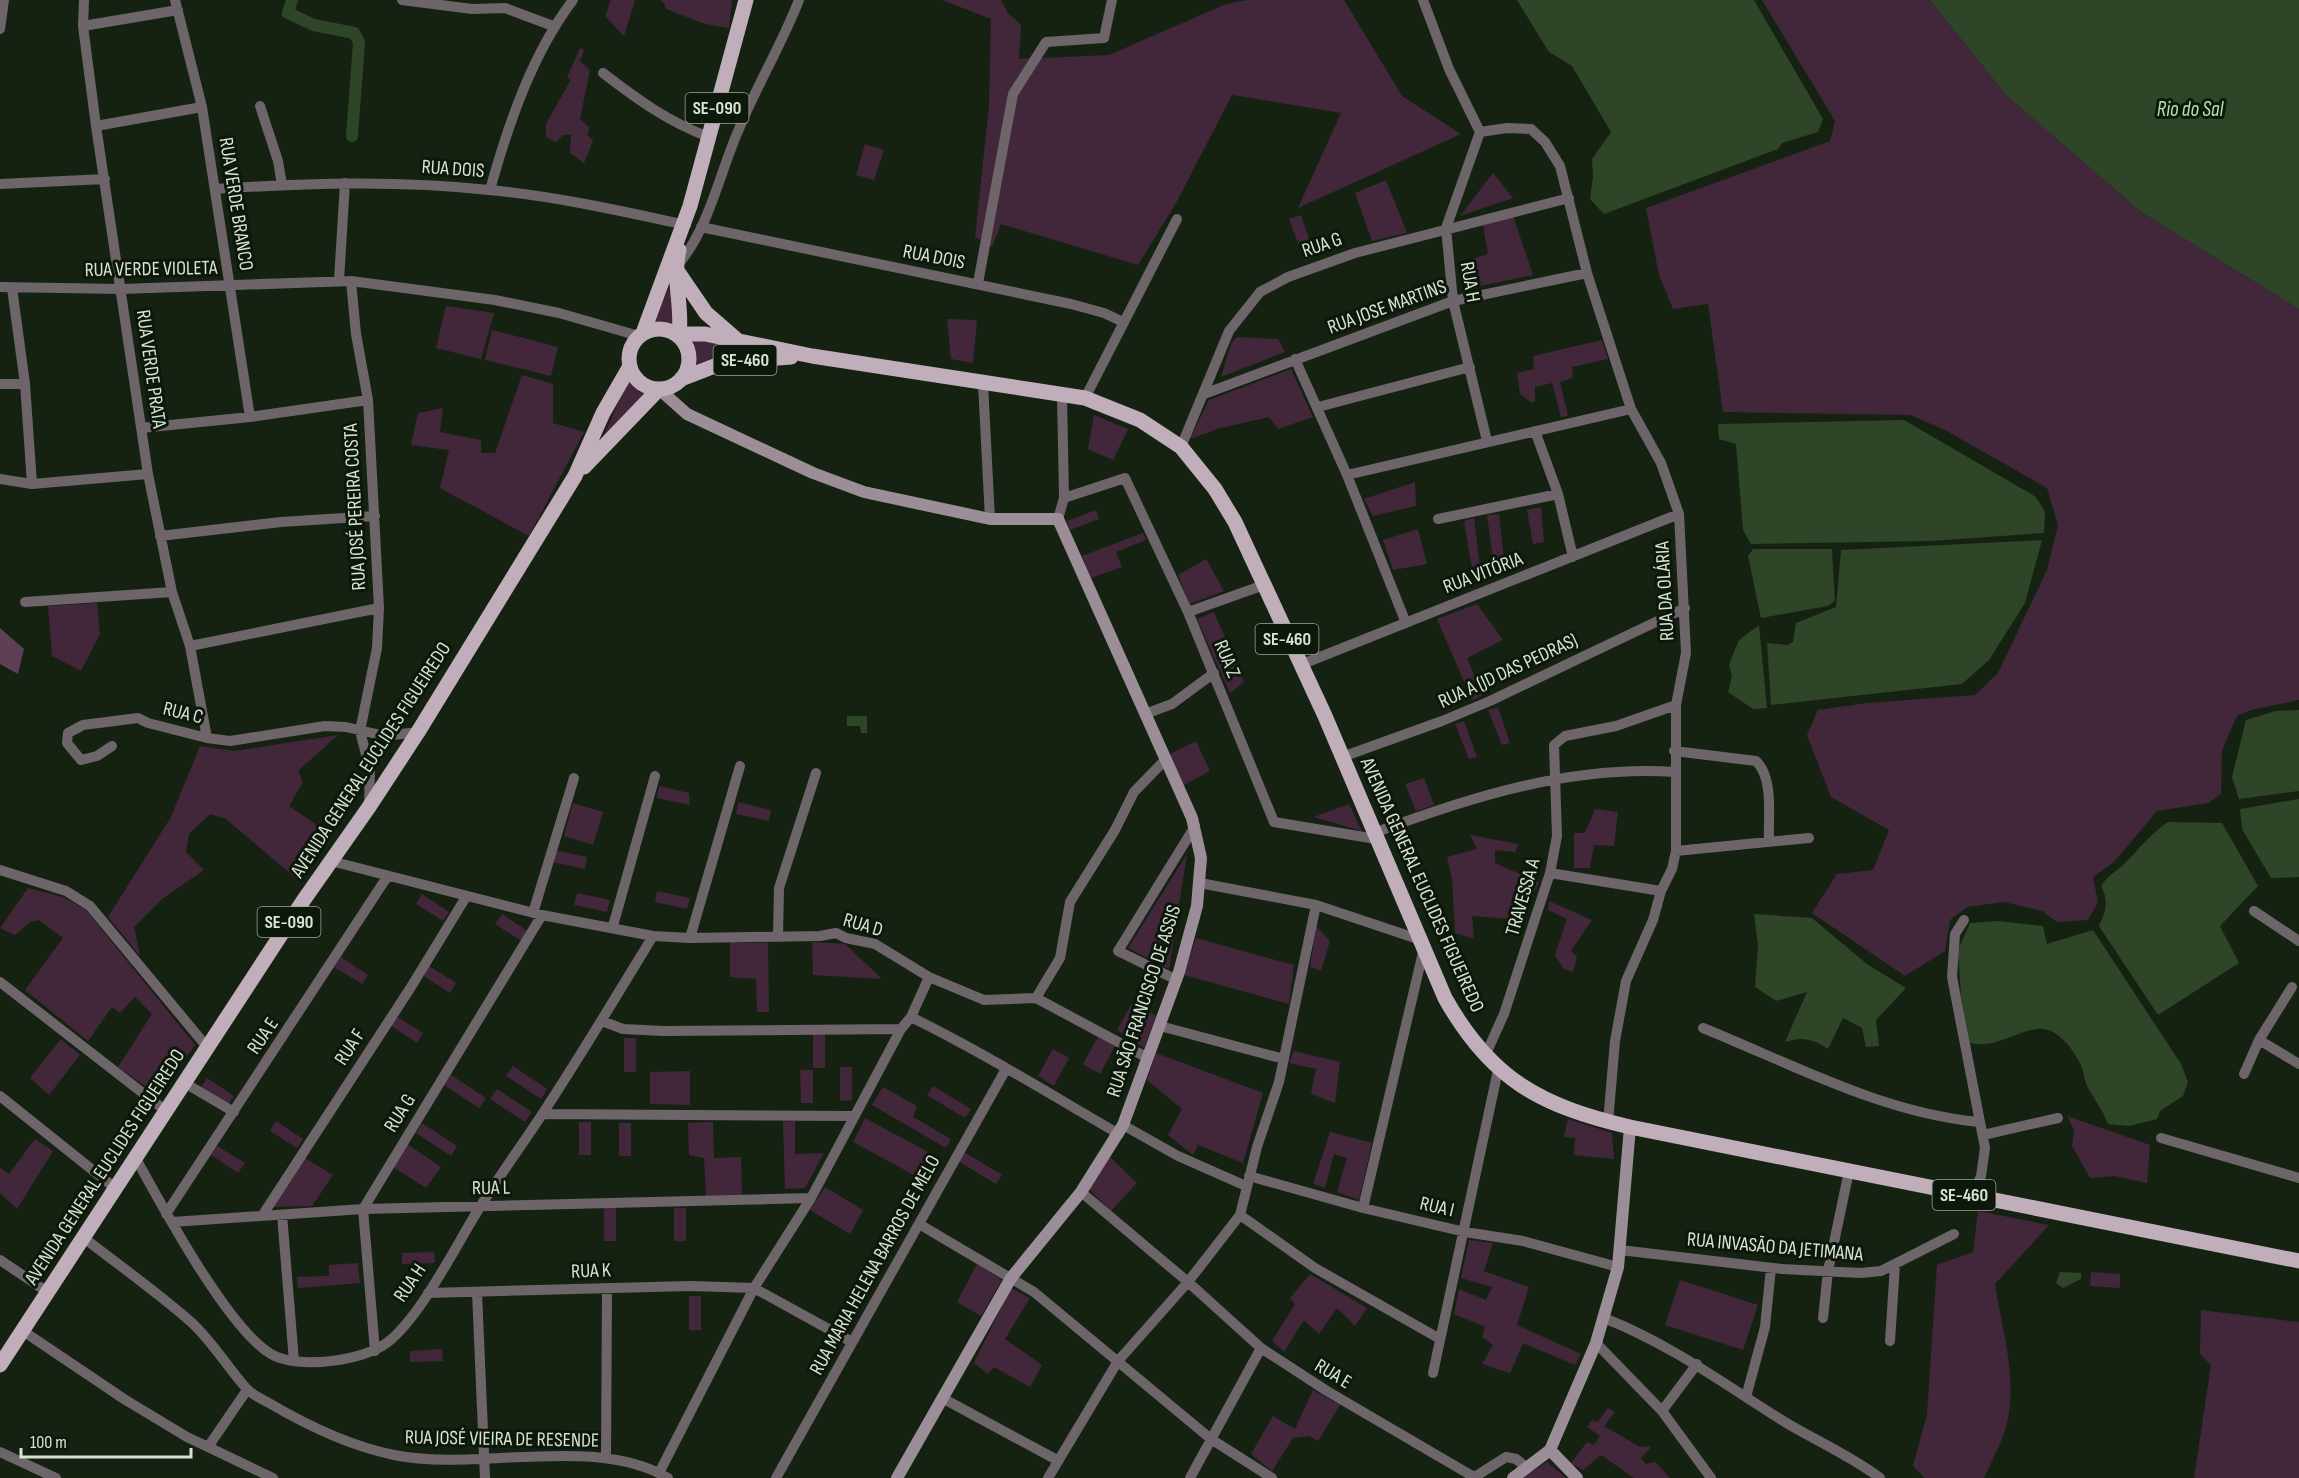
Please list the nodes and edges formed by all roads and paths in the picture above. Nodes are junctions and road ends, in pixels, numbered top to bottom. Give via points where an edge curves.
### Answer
1 (4, 0) edge
2 (84, 0) edge
3 (402, 0) edge
4 (573, 0) edge
5 (746, 0) edge
6 (799, 0) edge
7 (1112, 0) edge
8 (1423, 0) edge
9 (176, 5) edge
10 (83, 26) junction
11 (554, 26) junction
12 (0, 29) edge
13 (603, 73) dead end
14 (260, 106) dead end
15 (202, 107) junction
16 (96, 126) junction
17 (1480, 132) junction
18 (709, 137) junction
19 (105, 179) junction
20 (345, 183) junction
21 (0, 184) edge
22 (282, 185) junction
23 (215, 189) junction
24 (490, 190) junction
25 (1569, 198) junction
26 (1177, 219) dead end
27 (689, 223) junction
28 (1446, 228) junction
29 (676, 268) junction
30 (1587, 273) junction
31 (339, 280) junction
32 (351, 281) junction
33 (978, 284) junction
34 (231, 285) junction
35 (0, 287) edge
36 (12, 288) junction
37 (121, 289) junction
38 (1453, 301) junction
39 (1124, 322) junction
40 (641, 335) junction
41 (680, 337) junction
42 (736, 339) junction
43 (812, 356) junction
44 (1294, 359) junction
45 (630, 366) junction
46 (1470, 366) junction
47 (681, 379) junction
48 (0, 384) edge
49 (25, 384) junction
50 (983, 384) junction
51 (659, 389) junction
52 (1204, 394) junction
53 (1062, 396) junction
54 (1085, 398) junction
55 (368, 400) junction
56 (1318, 407) junction
57 (1631, 409) junction
58 (250, 417) junction
59 (141, 428) junction
60 (1535, 430) junction
61 (1487, 441) junction
62 (1181, 447) junction
63 (148, 474) junction
64 (1347, 475) junction
65 (575, 476) junction
66 (0, 479) edge
67 (32, 484) junction
68 (1558, 494) junction
69 (1064, 498) junction
70 (1679, 514) junction
71 (375, 516) junction
72 (990, 519) junction
73 (1058, 519) junction
74 (1438, 519) dead end
75 (160, 536) junction
76 (1573, 557) junction
77 (1264, 585) junction
78 (172, 592) junction
79 (26, 602) dead end
80 (378, 608) junction
81 (1685, 608) junction
82 (1188, 612) junction
83 (1406, 622) junction
84 (190, 646) junction
85 (1300, 665) junction
86 (1214, 673) junction
87 (1676, 705) junction
88 (1144, 714) junction
89 (360, 731) junction
90 (418, 732) junction
91 (207, 738) junction
92 (112, 746) dead end
93 (1674, 751) junction
94 (1342, 757) junction
95 (1165, 760) junction
96 (740, 766) dead end
97 (1675, 772) junction
98 (816, 773) dead end
99 (655, 776) dead end
100 (574, 778) dead end
101 (1555, 779) junction
102 (369, 807) junction
103 (1195, 826) junction
104 (1375, 836) junction
105 (1809, 838) dead end
106 (1769, 840) junction
107 (1676, 851) junction
108 (331, 861) junction
109 (0, 870) edge
110 (1550, 873) junction
111 (387, 877) junction
112 (1200, 883) junction
113 (1661, 891) junction
114 (466, 897) junction
115 (1316, 905) junction
116 (2254, 911) dead end
117 (538, 914) junction
118 (1964, 920) dead end
119 (613, 926) junction
120 (653, 936) junction
121 (778, 936) junction
122 (690, 938) junction
123 (2299, 941) edge
124 (1422, 944) junction
125 (929, 977) junction
126 (1177, 980) junction
127 (0, 982) edge
128 (2292, 987) dead end
129 (1036, 998) junction
130 (911, 1017) junction
131 (602, 1021) junction
132 (1160, 1026) junction
133 (1703, 1028) dead end
134 (901, 1029) junction
135 (2259, 1040) junction
136 (207, 1047) junction
137 (1485, 1056) junction
138 (1148, 1058) junction
139 (1284, 1059) junction
140 (2299, 1064) edge
141 (1006, 1069) junction
142 (1498, 1070) junction
143 (2244, 1074) dead end
144 (183, 1082) junction
145 (0, 1096) edge
146 (166, 1111) junction
147 (234, 1112) junction
148 (542, 1114) junction
149 (854, 1116) junction
150 (2058, 1118) dead end
151 (1608, 1122) junction
152 (1979, 1122) junction
153 (1629, 1127) junction
154 (1121, 1130) junction
155 (1983, 1135) junction
156 (2161, 1138) dead end
157 (135, 1157) junction
158 (1849, 1171) junction
159 (2299, 1178) edge
160 (1247, 1181) junction
161 (115, 1188) junction
162 (1081, 1192) junction
163 (1972, 1197) junction
164 (811, 1198) junction
165 (480, 1206) junction
166 (1363, 1208) junction
167 (363, 1209) junction
168 (282, 1215) junction
169 (1240, 1215) junction
170 (262, 1216) junction
171 (169, 1218) junction
172 (919, 1224) junction
173 (1465, 1232) junction
174 (1954, 1234) dead end
175 (84, 1238) junction
176 (1620, 1250) junction
177 (0, 1260) edge
178 (2299, 1261) edge
179 (1895, 1265) junction
180 (1618, 1268) junction
181 (1771, 1268) junction
182 (1828, 1271) junction
183 (1011, 1278) junction
184 (1188, 1282) junction
185 (754, 1288) junction
186 (607, 1289) junction
187 (477, 1292) junction
188 (49, 1293) junction
189 (428, 1293) junction
190 (1604, 1318) junction
191 (1823, 1318) dead end
192 (22, 1331) junction
193 (1440, 1339) junction
194 (1890, 1341) dead end
195 (852, 1342) junction
196 (1596, 1343) junction
197 (1261, 1348) junction
198 (375, 1351) junction
199 (294, 1361) junction
200 (1118, 1361) junction
201 (1697, 1364) junction
202 (0, 1365) edge
203 (1433, 1373) dead end
204 (247, 1390) junction
205 (1746, 1397) junction
206 (944, 1398) junction
207 (1662, 1411) junction
208 (1211, 1439) junction
209 (208, 1447) junction
210 (1550, 1450) junction
211 (0, 1452) edge
212 (485, 1457) junction
213 (606, 1458) junction
214 (1058, 1460) junction
215 (1526, 1467) junction
216 (663, 1475) edge
217 (899, 1477) edge
218 (1878, 1477) edge
219 (56, 1478) edge
220 (273, 1478) edge
221 (485, 1478) edge
222 (776, 1478) edge
223 (1048, 1478) edge
224 (1190, 1478) edge
225 (1272, 1478) edge
226 (1473, 1478) edge
227 (1513, 1478) edge
228 (1577, 1478) edge
229 (1711, 1478) edge

1 - 12 street
2 - 10 street, RUA VERDE PRATA
3 - 11 street via 472,9 505,8
4 - 11 street
5 - 18 main road, SE-090
6 - 27 street
7 - 33 street via 1104,38 1046,42 1013,94
8 - 17 street via 1449,69
9 - 10 street
9 - 15 street, RUA VERDE BRANCO
10 - 16 street, RUA VERDE PRATA
11 - 24 street via 516,112
13 - 18 street via 660,114
14 - 22 street
15 - 16 street
15 - 23 street, RUA VERDE BRANCO
16 - 19 street, RUA VERDE PRATA
17 - 25 street, RUA DA OLÁRIA via 1517,128 1536,132 1560,166
17 - 28 street, RUA H
18 - 27 main road, SE-090
19 - 21 street
19 - 37 street, RUA VERDE PRATA
20 - 22 street, RUA DOIS
20 - 24 street, RUA DOIS
20 - 31 street
22 - 23 street, RUA DOIS
23 - 34 street, RUA VERDE BRANCO
24 - 27 street, RUA DOIS
25 - 28 street, RUA G
25 - 30 street, RUA DA OLÁRIA
26 - 39 street
27 - 29 main road, SE-090
27 - 33 street, RUA DOIS
27 - 40 main road, SE-090
28 - 38 street, RUA H
28 - 52 street, RUA G via 1326,263 1260,292 1229,331
29 - 41 main road, SE-090
29 - 42 main road via 706,313
30 - 38 street, RUA JOSE MARTINS
30 - 57 street, RUA DA OLÁRIA
31 - 32 street, RUA VERDE VIOLETA
31 - 34 street, RUA VERDE VIOLETA
32 - 40 street, RUA VERDE VIOLETA via 495,300
32 - 55 street, RUA JOSÉ PEREIRA COSTA
33 - 39 street, RUA DOIS via 1090,309
34 - 37 street, RUA VERDE VIOLETA
34 - 58 street, RUA VERDE BRANCO
35 - 36 street, RUA VERDE VIOLETA
36 - 37 street, RUA VERDE VIOLETA
36 - 49 street
37 - 59 street, RUA VERDE PRATA
38 - 44 street, RUA JOSE MARTINS
38 - 46 street, RUA H
39 - 54 street
40 - 41 main road via 657,329
40 - 45 main road via 630,350
41 - 42 main road, AVENIDA GENERAL EUCLIDES FIGUEIREDO / SE-460 via 694,334
41 - 47 main road via 689,355
42 - 43 main road, AVENIDA GENERAL EUCLIDES FIGUEIREDO / SE-460
43 - 47 main road, AVENIDA GENERAL EUCLIDES FIGUEIREDO / SE-460 via 725,362
43 - 50 main road, AVENIDA GENERAL EUCLIDES FIGUEIREDO / SE-460
44 - 52 street, RUA JOSE MARTINS
44 - 56 street
45 - 51 main road via 640,382
45 - 65 main road, AVENIDA GENERAL EUCLIDES FIGUEIREDO / SE-090 via 603,413
46 - 56 street
46 - 61 street, RUA H
47 - 51 main road
48 - 49 street
49 - 67 street
50 - 53 main road, AVENIDA GENERAL EUCLIDES FIGUEIREDO / SE-460
50 - 72 street
51 - 65 main road, AVENIDA GENERAL EUCLIDES FIGUEIREDO / SE-090
51 - 72 street via 687,414 813,473 887,498
52 - 62 street, RUA G
53 - 54 main road, AVENIDA GENERAL EUCLIDES FIGUEIREDO / SE-460
53 - 69 street
54 - 62 main road, AVENIDA GENERAL EUCLIDES FIGUEIREDO / SE-460 via 1140,420
55 - 58 street
55 - 71 street, RUA JOSÉ PEREIRA COSTA
56 - 64 street
57 - 60 street
57 - 70 street, RUA DA OLÁRIA via 1661,463
58 - 59 street
59 - 63 street, RUA VERDE PRATA
60 - 61 street
60 - 68 street
61 - 64 street
62 - 77 main road, AVENIDA GENERAL EUCLIDES FIGUEIREDO / SE-460 via 1225,504
63 - 67 street
63 - 75 street, RUA VERDE PRATA
64 - 83 street
65 - 90 main road, AVENIDA GENERAL EUCLIDES FIGUEIREDO / SE-090
66 - 67 street
68 - 74 street
68 - 76 street
69 - 73 street
69 - 82 street, RUA Z via 1125,478
70 - 76 street, RUA VITÓRIA
70 - 81 street, RUA DA OLÁRIA
71 - 75 street
71 - 80 street, RUA JOSÉ PEREIRA COSTA
72 - 73 street
73 - 88 street, RUA SÃO FRANCISCO DE ASSIS
75 - 78 street, RUA VERDE PRATA
76 - 83 street, RUA VITÓRIA
77 - 82 street
77 - 85 main road, AVENIDA GENERAL EUCLIDES FIGUEIREDO / SE-460
78 - 79 street
78 - 84 street, RUA VERDE PRATA
80 - 84 street
80 - 89 street, RUA JOSÉ PEREIRA COSTA via 377,648
81 - 87 street, RUA DA OLÁRIA via 1686,653
81 - 94 street, RUA A (JD DAS PEDRAS) via 1481,705
82 - 86 street, RUA Z
83 - 85 street, RUA VITÓRIA
84 - 91 street, RUA VERDE PRATA
85 - 94 main road, AVENIDA GENERAL EUCLIDES FIGUEIREDO / SE-460
86 - 88 street via 1172,704
86 - 104 street, RUA Z via 1274,822
87 - 93 street, RUA DA OLÁRIA
87 - 101 street, TRAVESSA A via 1616,726 1565,736 1553,750
88 - 95 street, RUA SÃO FRANCISCO DE ASSIS
89 - 90 street via 389,737
89 - 91 street, RUA C via 325,726 242,741
89 - 102 street, RUA JOSÉ PEREIRA COSTA via 370,770
90 - 102 main road, AVENIDA GENERAL EUCLIDES FIGUEIREDO / SE-090
91 - 92 street, RUA C via 138,718 83,725 68,733 67,743 81,760
93 - 97 street, RUA DA OLÁRIA
93 - 106 street via 1756,761 1766,784
94 - 104 main road, AVENIDA GENERAL EUCLIDES FIGUEIREDO / SE-460
95 - 103 street, RUA SÃO FRANCISCO DE ASSIS
95 - 129 street via 1134,792 1070,902 1060,958
96 - 122 street
97 - 101 street via 1623,770
97 - 107 street, RUA DA OLÁRIA
98 - 121 street via 779,888
99 - 119 street
100 - 117 street, RUA G
101 - 104 street via 1467,802
101 - 110 street, TRAVESSA A via 1557,836
102 - 108 main road, AVENIDA GENERAL EUCLIDES FIGUEIREDO / SE-090
103 - 112 street, RUA SÃO FRANCISCO DE ASSIS via 1200,848
103 - 126 street via 1118,951
104 - 124 main road, AVENIDA GENERAL EUCLIDES FIGUEIREDO / SE-460
105 - 106 street
106 - 107 street
107 - 113 street, RUA DA OLÁRIA
108 - 111 street, RUA D
108 - 136 main road, AVENIDA GENERAL EUCLIDES FIGUEIREDO / SE-090
109 - 136 street via 66,891 90,906
110 - 113 street
110 - 137 street, TRAVESSA A via 1504,1014
111 - 114 street, RUA D
111 - 147 street, RUA E
112 - 115 street
112 - 126 street, RUA SÃO FRANCISCO DE ASSIS
113 - 151 street, RUA DA OLÁRIA via 1622,995
114 - 117 street, RUA D
114 - 170 street, RUA F
115 - 124 street
115 - 139 street
116 - 123 street
117 - 119 street, RUA D
117 - 167 street, RUA G
118 - 152 street via 1955,934 1952,976
119 - 120 street, RUA D
120 - 122 street, RUA D
120 - 131 street, RUA H
121 - 122 street, RUA D
121 - 125 street, RUA D via 836,933 875,944
124 - 137 main road, AVENIDA GENERAL EUCLIDES FIGUEIREDO / SE-460 via 1454,1013
124 - 166 street
125 - 129 street, RUA D via 984,1000
125 - 130 street
126 - 132 street, RUA SÃO FRANCISCO DE ASSIS
127 - 146 street
128 - 135 street
129 - 138 street
130 - 134 street
130 - 141 street, RUA I via 979,1050
131 - 134 street via 616,1028 663,1031
131 - 148 street, RUA H
132 - 138 street, RUA SÃO FRANCISCO DE ASSIS
132 - 139 street
133 - 152 street via 1846,1088 1924,1112
134 - 149 street
135 - 140 street
135 - 143 street
136 - 144 main road, AVENIDA GENERAL EUCLIDES FIGUEIREDO / SE-090
137 - 142 main road, AVENIDA GENERAL EUCLIDES FIGUEIREDO / SE-460
138 - 154 street, RUA SÃO FRANCISCO DE ASSIS
139 - 160 street
141 - 154 street, RUA I
141 - 172 street, RUA MARIA HELENA BARROS DE MELO
142 - 151 main road, AVENIDA GENERAL EUCLIDES FIGUEIREDO / SE-460 via 1549,1101
142 - 173 street
144 - 146 main road, AVENIDA GENERAL EUCLIDES FIGUEIREDO / SE-090
144 - 147 street
145 - 161 street
146 - 157 main road, AVENIDA GENERAL EUCLIDES FIGUEIREDO / SE-090
147 - 171 street, RUA E
148 - 149 street
148 - 165 street, RUA H
149 - 164 street
150 - 155 street
151 - 153 main road, AVENIDA GENERAL EUCLIDES FIGUEIREDO / SE-460
152 - 155 street
153 - 158 main road, AVENIDA GENERAL EUCLIDES FIGUEIREDO / SE-460
153 - 176 street
154 - 160 street, RUA I
154 - 162 street, RUA SÃO FRANCISCO DE ASSIS
155 - 163 street via 1983,1168
156 - 159 street
157 - 161 main road, AVENIDA GENERAL EUCLIDES FIGUEIREDO / SE-090
157 - 171 street, RUA H
158 - 163 main road, AVENIDA GENERAL EUCLIDES FIGUEIREDO / SE-460
158 - 182 street
160 - 166 street, RUA I
160 - 169 street
161 - 175 main road, AVENIDA GENERAL EUCLIDES FIGUEIREDO / SE-090
162 - 183 street, RUA SÃO FRANCISCO DE ASSIS
162 - 184 street
163 - 178 main road, AVENIDA GENERAL EUCLIDES FIGUEIREDO / SE-460
164 - 165 street, RUA L
164 - 185 street
165 - 167 street, RUA L
165 - 189 street, RUA H
166 - 173 street, RUA I
167 - 168 street, RUA L
167 - 198 street
168 - 170 street, RUA L
168 - 199 street
169 - 184 street
169 - 193 street via 1315,1268
170 - 171 street, RUA L
171 - 199 street, RUA H via 233,1317 269,1353
172 - 183 street
172 - 195 street, RUA MARIA HELENA BARROS DE MELO
173 - 180 street, RUA I via 1523,1241
173 - 193 street
174 - 179 street, RUA INVASÃO DA JETIMANA
175 - 188 main road, AVENIDA GENERAL EUCLIDES FIGUEIREDO / SE-090
175 - 204 street, RUA JOSÉ VIEIRA DE RESENDE via 192,1323 222,1354
176 - 180 street
176 - 181 street, RUA INVASÃO DA JETIMANA
177 - 188 street
179 - 182 street, RUA INVASÃO DA JETIMANA via 1874,1272
179 - 194 street
180 - 190 street
181 - 182 street, RUA INVASÃO DA JETIMANA
181 - 205 street via 1765,1327
182 - 191 street
183 - 200 street via 1068,1318
183 - 206 street, RUA SÃO FRANCISCO DE ASSIS
184 - 197 street, RUA E
184 - 200 street
185 - 186 street, RUA K
185 - 195 street
185 - 216 street
186 - 187 street, RUA K
186 - 213 street
187 - 189 street, RUA K
187 - 212 street
188 - 192 main road, AVENIDA GENERAL EUCLIDES FIGUEIREDO / SE-090
189 - 198 street, RUA H via 393,1337
190 - 196 street
190 - 201 street via 1646,1335
192 - 202 main road, AVENIDA GENERAL EUCLIDES FIGUEIREDO / SE-090
192 - 209 street via 124,1399
193 - 203 street
195 - 222 street, RUA MARIA HELENA BARROS DE MELO
196 - 207 street
196 - 210 street
197 - 208 street
197 - 226 street, RUA E
198 - 199 street, RUA H via 337,1359
200 - 208 street
200 - 214 street
201 - 205 street
201 - 207 street
204 - 209 street
204 - 212 street, RUA JOSÉ VIEIRA DE RESENDE via 317,1429 375,1450 411,1457
205 - 218 street
206 - 214 street
206 - 217 street, RUA SÃO FRANCISCO DE ASSIS
207 - 229 street
208 - 224 street
208 - 225 street
209 - 220 street
210 - 215 street
210 - 228 street
211 - 219 street
212 - 213 street, RUA JOSÉ VIEIRA DE RESENDE
212 - 221 street
213 - 216 street, RUA JOSÉ VIEIRA DE RESENDE
214 - 223 street
215 - 226 street via 1506,1457
215 - 227 street

